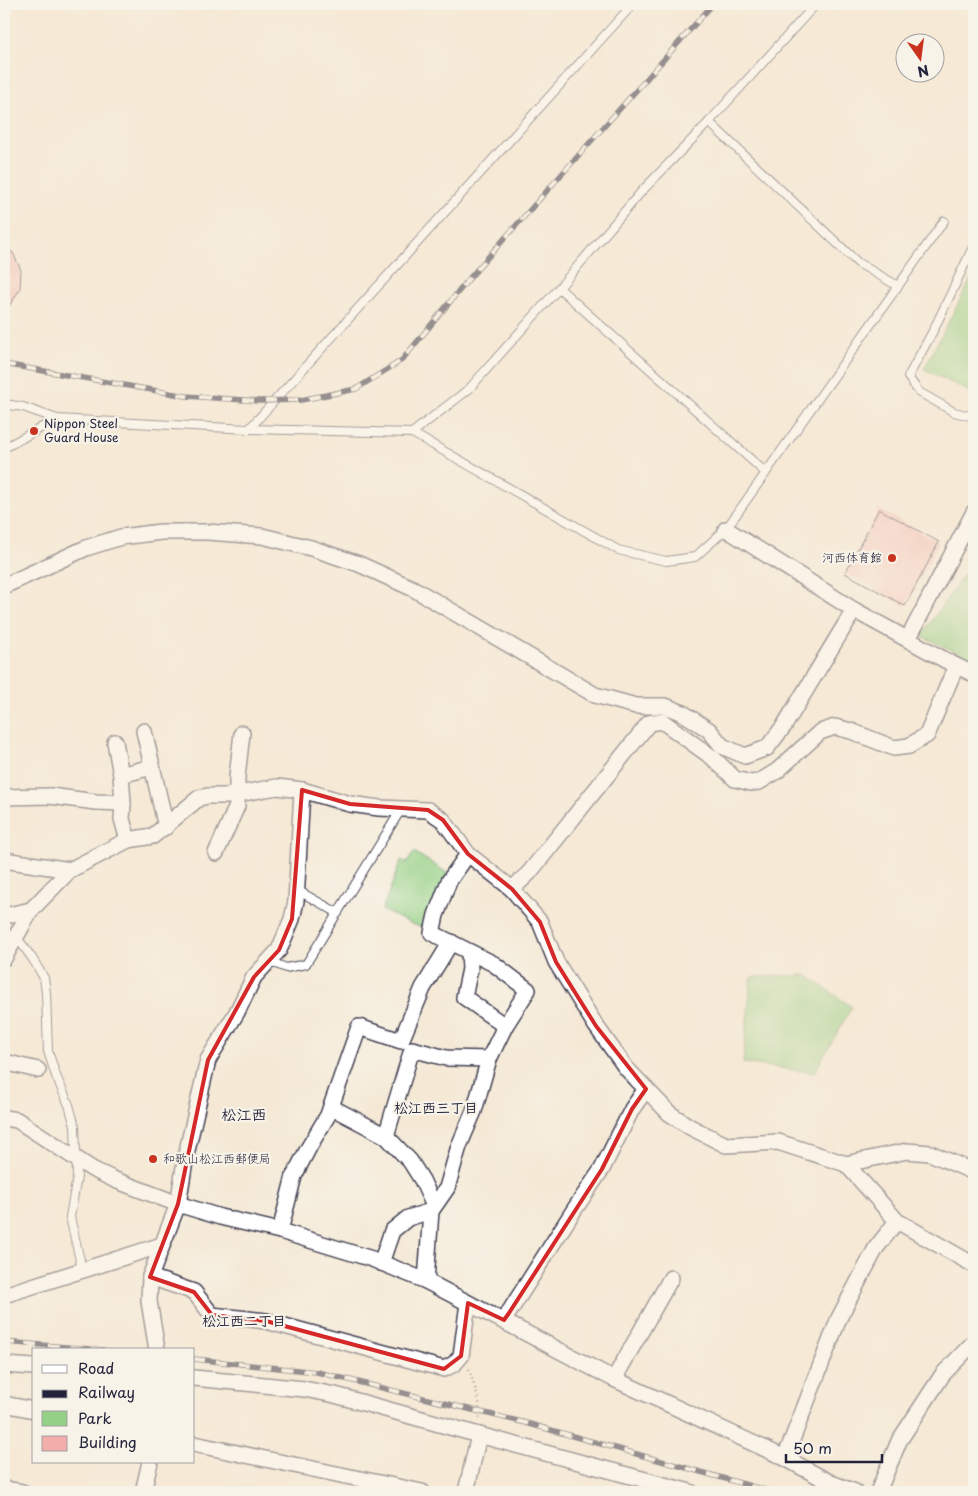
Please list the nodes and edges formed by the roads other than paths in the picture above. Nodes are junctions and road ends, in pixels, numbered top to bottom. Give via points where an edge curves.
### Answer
1 (633, 4) edge
2 (816, 4) edge
3 (710, 122) junction
4 (944, 221) dead end
5 (974, 245) edge
6 (898, 286) junction
7 (559, 288) junction
8 (4, 404) edge
9 (974, 417) edge
10 (57, 419) junction
11 (249, 429) junction
12 (412, 433) junction
13 (4, 448) edge
14 (766, 473) junction
15 (974, 512) edge
16 (726, 529) junction
17 (4, 586) edge
18 (854, 610) junction
19 (908, 639) junction
20 (956, 666) junction
21 (974, 674) edge
22 (144, 732) dead end
23 (242, 733) dead end
24 (115, 742) dead end
25 (718, 752) junction
26 (152, 767) junction
27 (121, 775) junction
28 (302, 790) junction
29 (238, 794) junction
30 (4, 797) edge
31 (123, 803) junction
32 (402, 808) junction
33 (166, 827) junction
34 (128, 840) junction
35 (216, 853) dead end
36 (468, 854) junction
37 (4, 860) edge
38 (70, 870) junction
39 (512, 889) junction
40 (297, 890) junction
41 (31, 910) junction
42 (338, 913) junction
43 (4, 916) edge
44 (451, 942) junction
45 (8, 946) edge
46 (469, 952) junction
47 (269, 961) junction
48 (505, 1026) junction
49 (488, 1059) junction
50 (4, 1062) edge
51 (38, 1070) dead end
52 (646, 1089) junction
53 (331, 1108) junction
54 (4, 1118) edge
55 (386, 1136) junction
56 (77, 1159) junction
57 (846, 1164) junction
58 (974, 1172) edge
59 (178, 1204) junction
60 (432, 1208) junction
61 (897, 1222) junction
62 (280, 1231) junction
63 (162, 1244) junction
64 (381, 1263) junction
65 (974, 1265) edge
66 (82, 1269) junction
67 (150, 1277) junction
68 (672, 1278) dead end
69 (426, 1281) junction
70 (4, 1295) edge
71 (468, 1303) junction
72 (504, 1320) junction
73 (974, 1342) edge
74 (157, 1348) edge
75 (4, 1365) edge
76 (32, 1367) edge
77 (195, 1378) edge
78 (614, 1379) junction
79 (4, 1404) edge
80 (32, 1410) edge
81 (479, 1436) junction
82 (195, 1444) edge
83 (785, 1458) junction
84 (150, 1464) edge
85 (4, 1488) edge
86 (22, 1492) edge
87 (143, 1492) edge
88 (422, 1492) edge
89 (466, 1492) edge
90 (690, 1492) edge
91 (855, 1492) edge
92 (878, 1492) edge

1 - 11 lane
2 - 3 lane
3 - 6 lane via 858,263
3 - 7 lane via 642,191
4 - 6 lane
5 - 9 lane via 908,377 919,392 954,412
6 - 14 lane
7 - 12 lane via 469,389
7 - 14 lane
8 - 10 lane
10 - 11 lane
10 - 13 lane
11 - 12 lane
12 - 16 lane via 618,550 666,561 695,557
14 - 16 lane
15 - 19 street
16 - 18 street
17 - 25 street via 86,548 122,537 161,532 262,536 359,564 414,589 595,694 636,706 665,706 683,713 709,730
18 - 19 street
18 - 25 street via 784,726 767,748 745,756
19 - 20 street
20 - 21 street
20 - 25 street via 927,735 909,746 894,748 835,727 820,732 777,771 751,783 734,779
22 - 26 street
23 - 29 street
24 - 27 street
25 - 39 street via 662,721 649,723 529,873
26 - 27 street
26 - 33 street
27 - 31 street
28 - 29 street via 277,787
28 - 32 street via 350,804
28 - 40 street
29 - 33 street via 199,798
29 - 35 street via 237,806
30 - 31 street via 50,796
31 - 34 street via 122,819
32 - 36 street via 428,810 443,820
32 - 42 lane
33 - 34 street via 154,836
34 - 38 street
36 - 39 street
36 - 44 street via 449,881 432,933
37 - 38 street
38 - 41 street
39 - 52 street via 540,922 556,962 596,1026 626,1068
40 - 42 lane
40 - 47 street via 292,919 279,950
41 - 43 street
41 - 45 street
42 - 47 lane via 306,964 286,968
44 - 46 street
44 - 53 street via 423,988 401,1041 359,1027
45 - 56 lane via 32,958 44,978 48,1051 75,1126
46 - 48 street via 470,969 464,997
46 - 48 street via 494,964 528,990
47 - 59 street via 254,977 208,1060
48 - 49 street
49 - 55 street via 446,1058 412,1049
49 - 60 street via 447,1188
50 - 51 street
52 - 57 street via 669,1113 726,1145 778,1142
52 - 72 street via 632,1109 602,1169
53 - 55 street
53 - 62 street via 294,1176
54 - 56 street via 17,1120
55 - 60 street via 422,1180
56 - 59 street via 115,1180
56 - 66 lane via 70,1217
57 - 58 street via 907,1151 930,1153
57 - 61 street
59 - 62 street via 220,1218
59 - 63 street
60 - 64 street via 408,1218 392,1231
60 - 69 street
61 - 65 street
61 - 83 street via 876,1248 839,1318
62 - 64 street
63 - 66 street
63 - 67 street
64 - 69 street
66 - 70 street
67 - 71 street via 194,1292 212,1314 266,1321 444,1369 461,1356
67 - 74 street via 149,1301
68 - 78 street
69 - 71 street
71 - 72 street
72 - 78 street
73 - 92 street via 943,1374 899,1441
75 - 76 street
77 - 81 street via 335,1395
78 - 83 street
79 - 80 street
81 - 89 street
81 - 90 street
82 - 88 street
83 - 91 street via 830,1483
84 - 87 street
85 - 86 street

